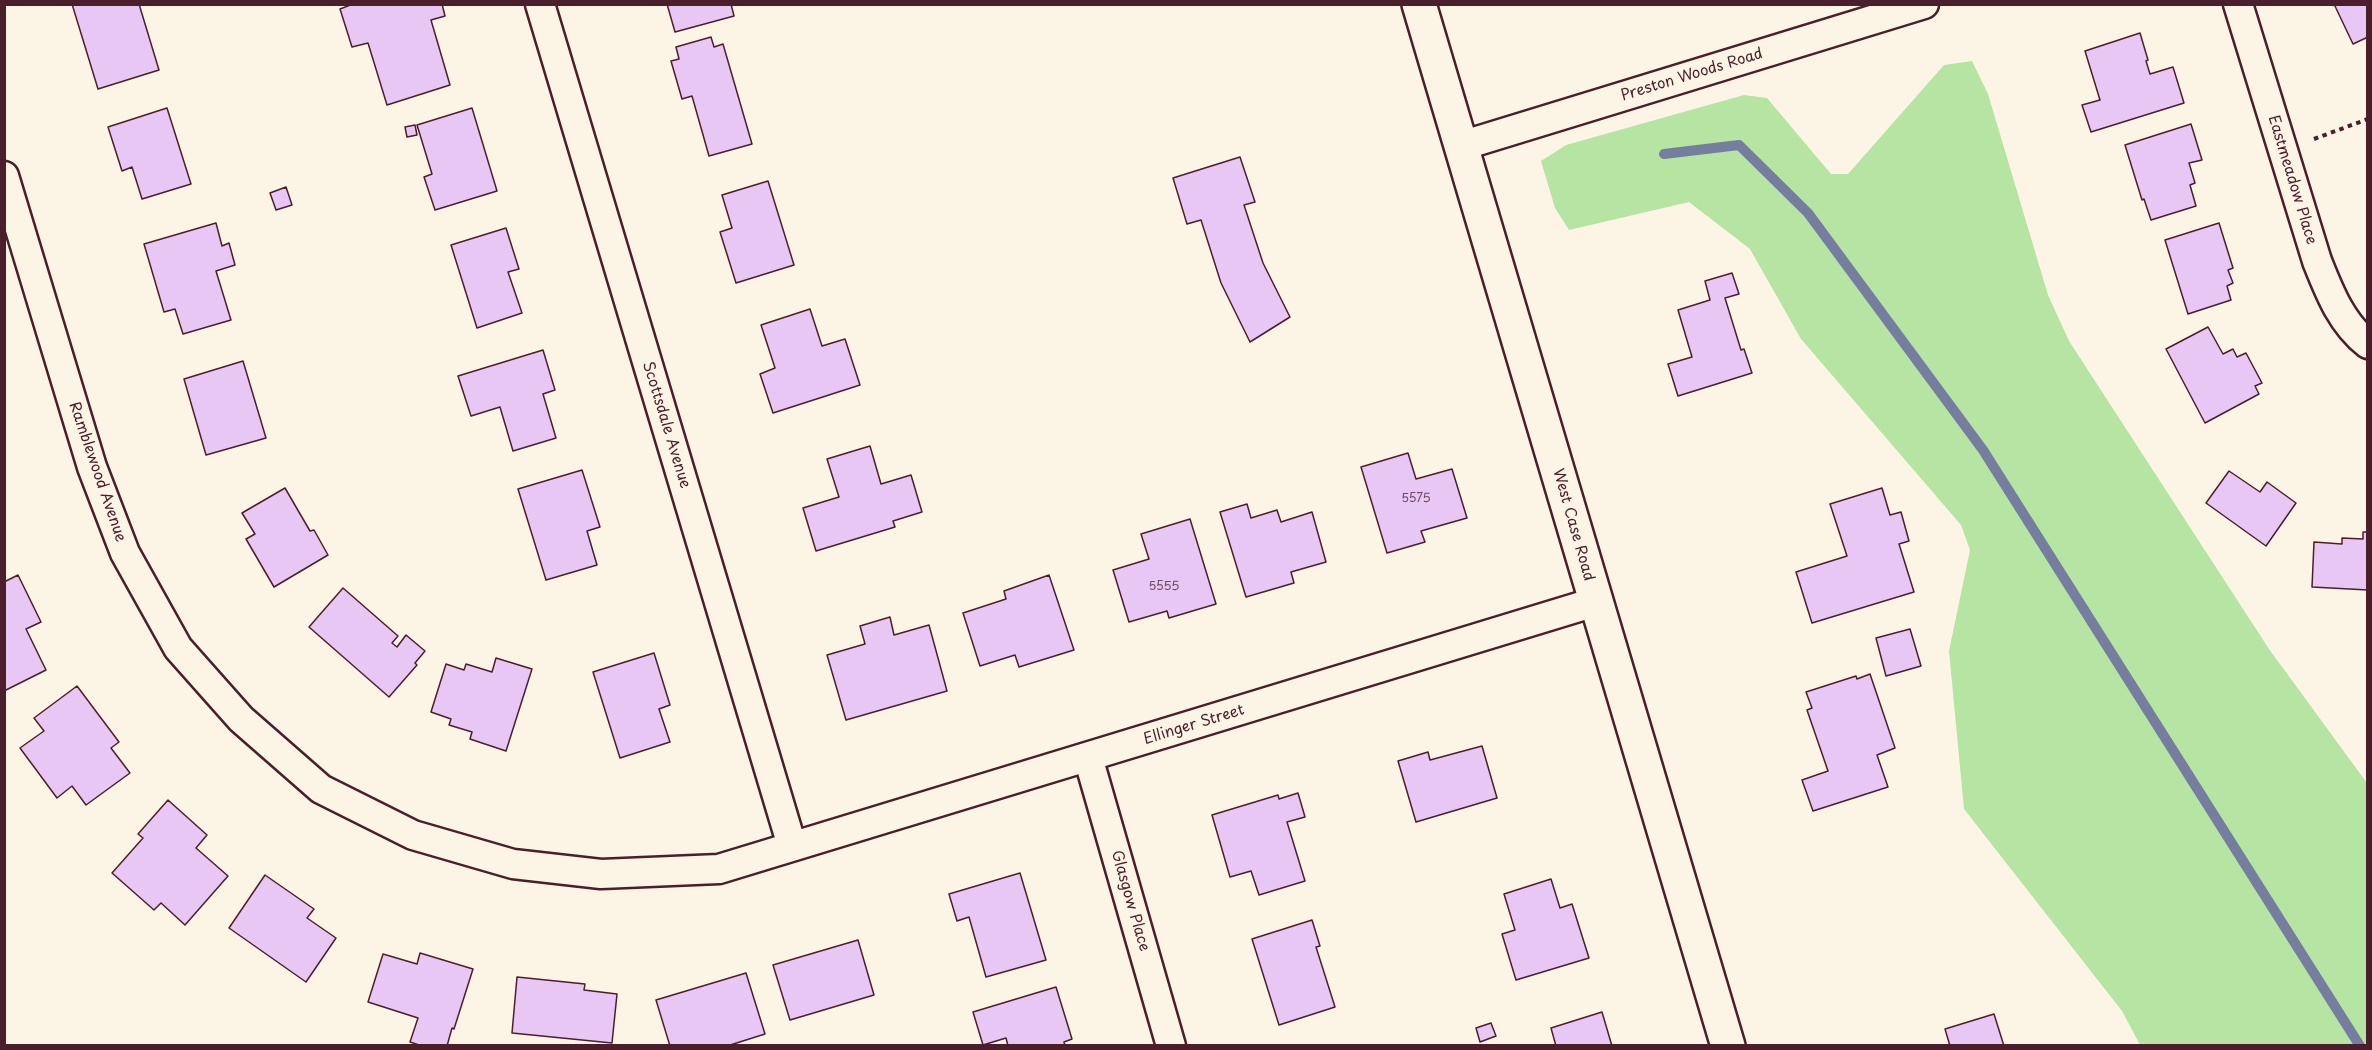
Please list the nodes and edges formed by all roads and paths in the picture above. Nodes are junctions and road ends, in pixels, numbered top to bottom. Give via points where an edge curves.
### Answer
1 (540, 4) edge
2 (1419, 4) edge
3 (1924, 4) edge
4 (2238, 4) edge
5 (2367, 119) edge
6 (1461, 146) junction
7 (2283, 151) junction
8 (4, 176) edge
9 (2367, 344) edge
10 (1595, 602) junction
11 (1088, 757) junction
12 (792, 846) junction
13 (1172, 1046) edge
14 (1728, 1046) edge

1 - 12 street, Scottsdale Avenue
2 - 6 main road, West Case Road
3 - 6 street, Preston Woods Road
4 - 7 street, Eastmeadow Place
5 - 7 path
6 - 10 main road, West Case Road
7 - 9 street, Eastmeadow Place via 2333,302
8 - 12 street, Ramblewood Avenue via 92,467 125,553 178,648 241,719 321,789 413,835 513,864 601,874 720,869
10 - 11 street, Ellinger Street
10 - 14 main road, West Case Road
11 - 12 street, Ellinger Street
11 - 13 street, Glasgow Place

